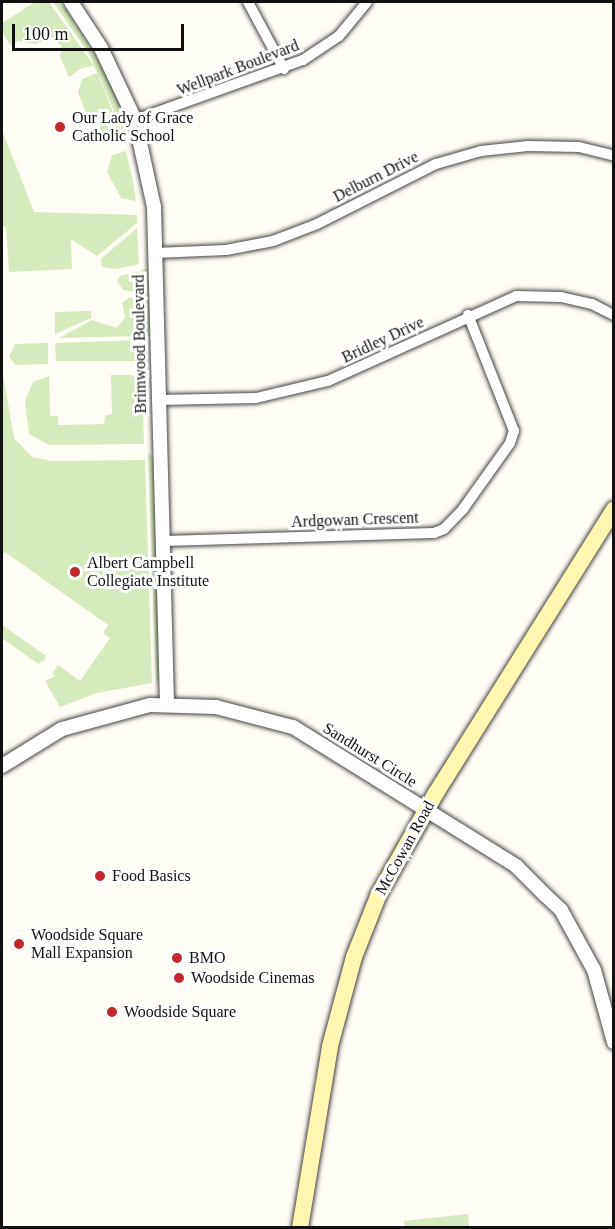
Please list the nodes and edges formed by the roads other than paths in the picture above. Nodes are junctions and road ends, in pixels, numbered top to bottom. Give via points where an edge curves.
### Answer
1 (71, 2) edge
2 (248, 2) edge
3 (367, 2) edge
4 (284, 69) junction
5 (135, 120) junction
6 (614, 156) edge
7 (155, 253) junction
8 (468, 315) junction
9 (614, 315) edge
10 (157, 400) junction
11 (614, 509) edge
12 (165, 541) junction
13 (167, 704) junction
14 (2, 766) edge
15 (426, 809) junction
16 (614, 1042) edge
17 (300, 1227) edge

1 - 5 street, Brimwood Boulevard via 101,48
2 - 4 street
3 - 4 street, Wellpark Boulevard via 331,42
4 - 5 street, Wellpark Boulevard
5 - 7 street, Brimwood Boulevard via 154,207
6 - 7 street, Delburn Drive via 579,147 528,146 482,151 436,164 317,224 273,241 225,249
7 - 10 street, Brimwood Boulevard
8 - 9 street, Bridley Drive via 516,296 536,295 592,304
8 - 10 street, Bridley Drive via 328,381 256,398
8 - 12 street, Ardgowan Crescent via 514,431 510,443 464,509 444,529 434,533
10 - 12 street, Brimwood Boulevard
11 - 15 main road, McCowan Road
12 - 13 street, Brimwood Boulevard
13 - 14 street, Sandhurst Circle via 99,716 62,729
13 - 15 street, Sandhurst Circle via 216,706 292,727
15 - 16 street, Sandhurst Circle via 516,866 561,910 594,970
15 - 17 main road, McCowan Road via 379,894 354,957 330,1046

